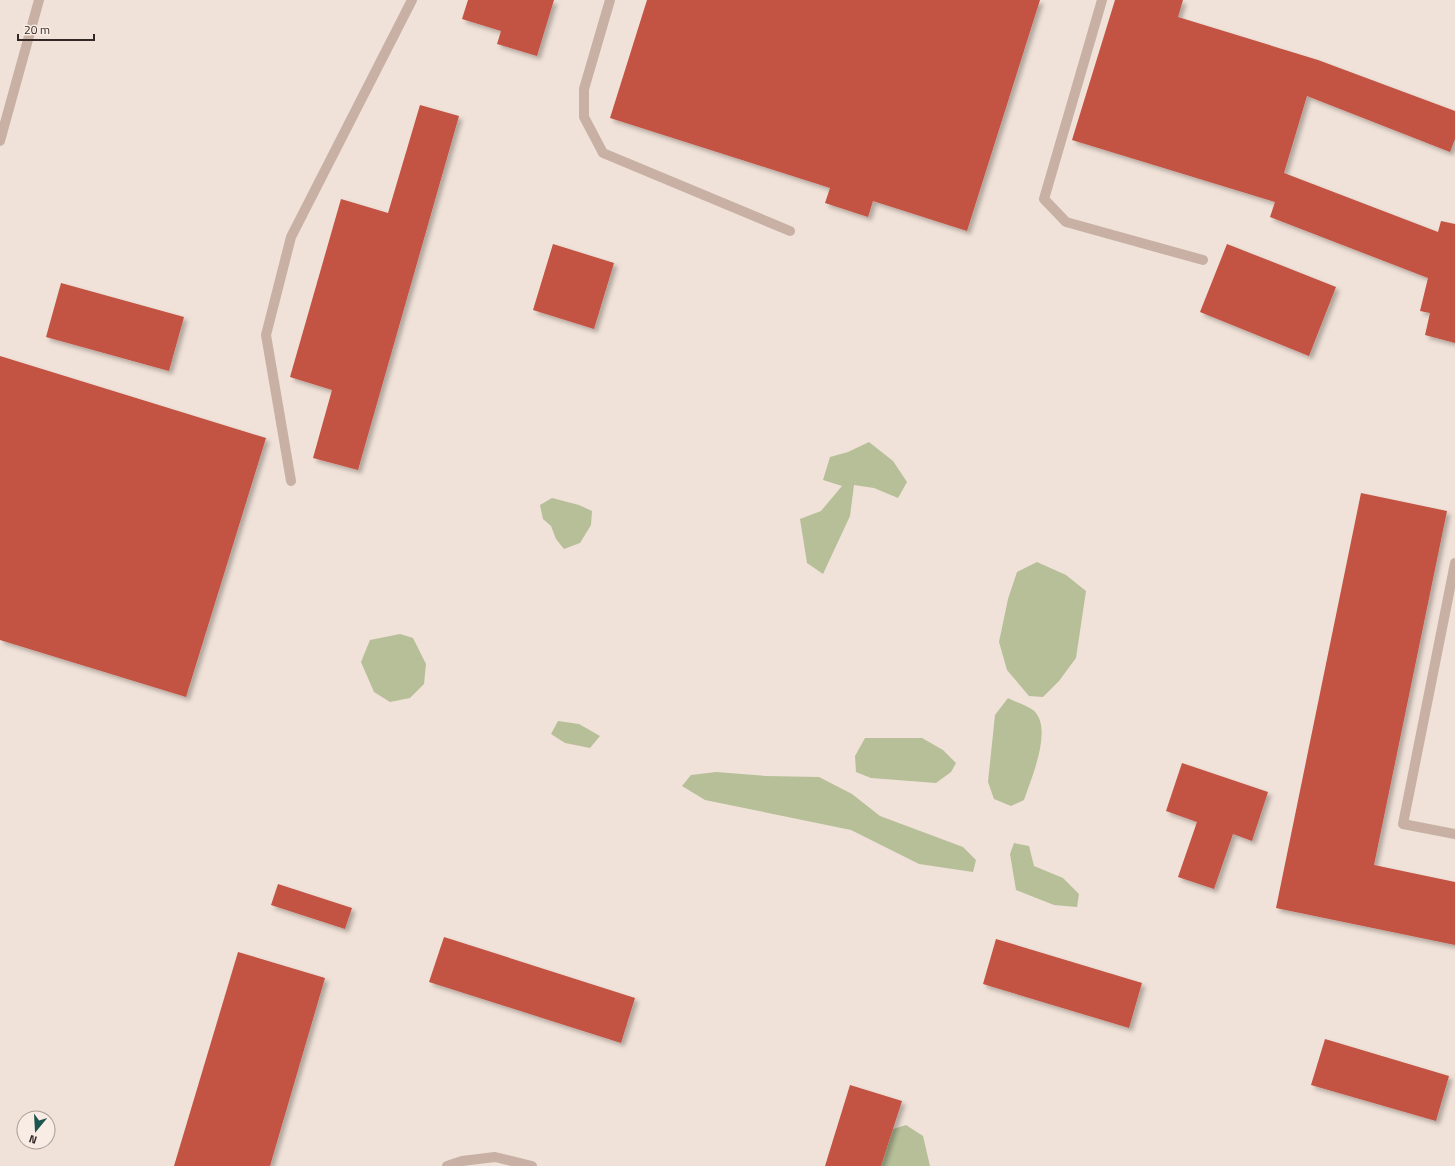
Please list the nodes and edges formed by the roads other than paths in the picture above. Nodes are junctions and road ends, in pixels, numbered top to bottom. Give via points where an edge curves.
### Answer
1 (39, 0) edge
2 (412, 0) edge
3 (610, 0) edge
4 (1102, 0) edge
5 (0, 141) edge
6 (790, 231) dead end
7 (1203, 260) dead end
8 (291, 481) dead end
9 (1455, 563) edge
10 (1455, 834) edge
11 (447, 1166) edge
12 (532, 1166) edge

1 - 5 lane
2 - 8 lane via 291,238 266,336
3 - 6 lane via 584,89 584,117 603,153
4 - 7 lane via 1044,199 1066,222
9 - 10 lane via 1403,824
11 - 12 lane via 462,1161 495,1157

